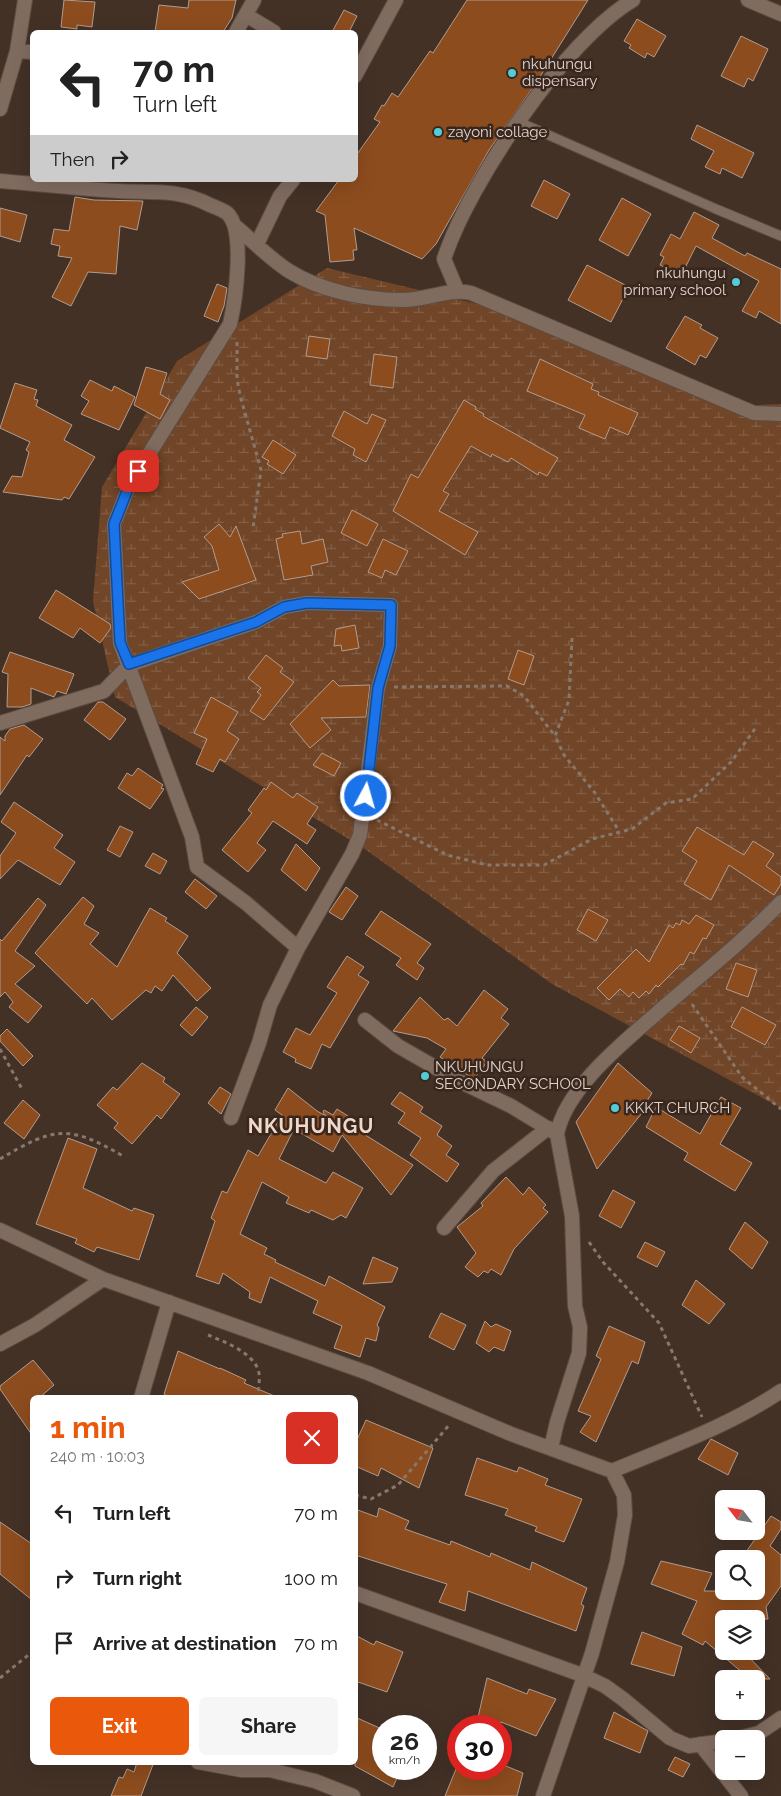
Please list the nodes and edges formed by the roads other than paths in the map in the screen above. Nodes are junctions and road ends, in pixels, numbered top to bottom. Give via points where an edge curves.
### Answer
1 (25, 0) edge
2 (254, 0) edge
3 (396, 0) edge
4 (634, 0) edge
5 (748, 0) edge
6 (781, 14) edge
7 (246, 15) junction
8 (237, 30) edge
9 (271, 30) edge
10 (17, 50) junction
11 (30, 52) edge
12 (358, 70) edge
13 (0, 109) edge
14 (519, 122) junction
15 (0, 181) edge
16 (291, 182) edge
17 (235, 226) junction
18 (781, 236) edge
19 (257, 244) junction
20 (457, 290) junction
21 (781, 414) edge
22 (129, 664) junction
23 (0, 723) edge
24 (781, 902) edge
25 (298, 948) junction
26 (365, 1020) dead end
27 (231, 1118) dead end
28 (552, 1131) junction
29 (444, 1228) dead end
30 (0, 1230) edge
31 (103, 1279) junction
32 (169, 1302) junction
33 (0, 1344) edge
34 (781, 1391) edge
35 (141, 1395) edge
36 (551, 1448) junction
37 (612, 1471) junction
38 (358, 1594) edge
39 (582, 1675) junction
40 (781, 1718) edge
41 (763, 1730) edge
42 (715, 1743) edge
43 (700, 1744) junction
44 (214, 1765) edge
45 (353, 1796) edge
46 (543, 1796) edge
47 (741, 1796) edge

1 - 10 street
2 - 7 street
3 - 12 street
4 - 14 street via 619,8 569,57
5 - 6 street
7 - 8 street
7 - 9 street
10 - 11 street
10 - 13 street
14 - 18 lane
14 - 20 street via 453,233 444,259
15 - 17 street via 180,193 227,213
16 - 19 street via 280,196
17 - 19 street
17 - 22 street via 236,299 231,317 218,346 129,486 114,524 120,642
19 - 20 street via 301,278 362,297 404,300 434,297
20 - 21 street via 471,293 754,413
22 - 23 street via 104,691
22 - 25 street via 192,838 197,868 246,903
22 - 25 street via 256,622 284,607 307,603 391,605 390,646 378,688 360,835
24 - 28 street via 604,1060
25 - 27 street via 270,1005
26 - 28 street via 398,1046
28 - 29 street via 493,1171
28 - 36 street via 572,1216 575,1306 580,1326 579,1353
30 - 31 street
31 - 32 street
31 - 33 street via 36,1325
32 - 35 street
32 - 36 street via 368,1373
34 - 37 street via 759,1406
36 - 37 street
37 - 39 street via 624,1495 626,1516 618,1562 592,1653
38 - 39 street
39 - 43 street via 624,1699 670,1738 689,1746
39 - 46 street
40 - 41 street
42 - 43 street
43 - 47 street
44 - 45 street via 241,1770 270,1770 315,1781

